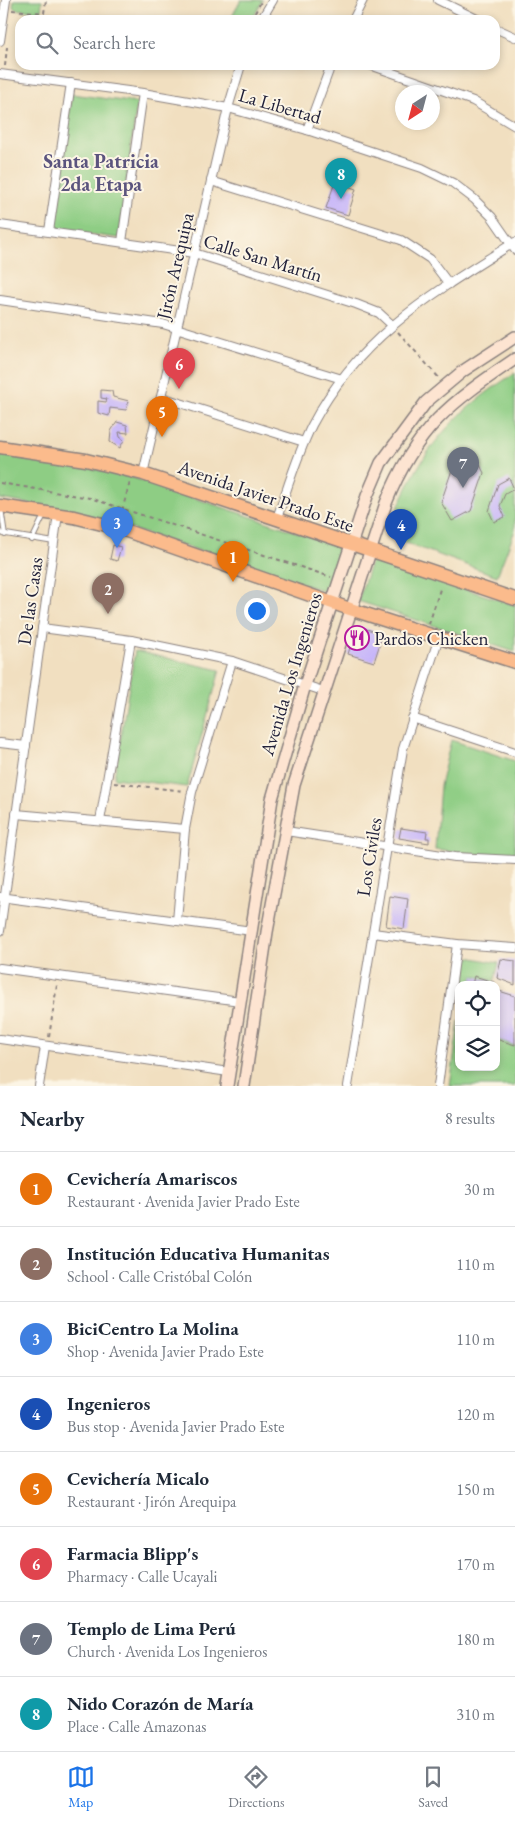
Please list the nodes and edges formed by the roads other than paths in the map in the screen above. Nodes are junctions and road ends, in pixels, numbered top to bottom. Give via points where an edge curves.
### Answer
1 (6, 0) edge
2 (272, 0) edge
3 (363, 0) edge
4 (438, 0) edge
5 (264, 15) edge
6 (356, 15) edge
7 (469, 15) edge
8 (500, 30) edge
9 (515, 38) edge
10 (0, 41) edge
11 (239, 70) edge
12 (329, 70) edge
13 (384, 70) edge
14 (3, 72) edge
15 (71, 83) junction
16 (143, 93) junction
17 (228, 108) junction
18 (515, 126) edge
19 (307, 130) junction
20 (211, 181) junction
21 (0, 225) edge
22 (49, 231) junction
23 (122, 242) junction
24 (514, 245) edge
25 (194, 253) junction
26 (449, 284) junction
27 (0, 300) edge
28 (392, 324) junction
29 (177, 327) junction
30 (515, 337) edge
31 (515, 359) edge
32 (342, 379) junction
33 (161, 397) junction
34 (304, 442) junction
35 (0, 447) edge
36 (138, 473) junction
37 (0, 506) edge
38 (52, 513) junction
39 (277, 518) junction
40 (0, 533) edge
41 (5, 535) junction
42 (32, 540) junction
43 (54, 542) junction
44 (350, 545) junction
45 (369, 551) junction
46 (515, 599) edge
47 (332, 602) junction
48 (350, 609) junction
49 (42, 628) junction
50 (439, 637) junction
51 (131, 640) junction
52 (232, 661) junction
53 (515, 662) edge
54 (305, 685) junction
55 (323, 691) junction
56 (412, 718) junction
57 (0, 743) edge
58 (26, 746) junction
59 (515, 752) edge
60 (16, 814) junction
61 (100, 822) junction
62 (186, 829) junction
63 (286, 831) junction
64 (387, 847) junction
65 (515, 860) edge
66 (2, 897) edge
67 (177, 921) junction
68 (0, 931) edge
69 (252, 931) junction
70 (373, 933) junction
71 (457, 944) junction
72 (515, 948) edge
73 (0, 968) edge
74 (240, 1002) junction
75 (0, 1039) edge
76 (45, 1046) junction
77 (229, 1072) junction
78 (39, 1086) edge
79 (227, 1086) edge
80 (244, 1086) edge
81 (348, 1086) edge
82 (438, 1086) edge

1 - 10 street
2 - 5 street
3 - 6 street
4 - 7 street
8 - 9 street
11 - 17 street, Jirón Arequipa
12 - 19 street
13 - 18 street via 473,101
14 - 15 street, La Libertad
15 - 16 street, La Libertad
15 - 22 street
16 - 17 street, La Libertad
16 - 23 street
17 - 19 street, La Libertad
17 - 20 street, Jirón Arequipa
19 - 24 street, La Libertad via 441,177 483,207
20 - 25 street, Jirón Arequipa
20 - 26 street via 401,240 430,259
21 - 22 street, Calle San Martín
22 - 23 street, Calle San Martín
23 - 25 street, Calle San Martín
24 - 26 street
25 - 28 street, Calle San Martín via 372,310
25 - 29 street, Jirón Arequipa
26 - 28 street
27 - 29 street
28 - 32 street
29 - 32 street
29 - 33 street, Jirón Arequipa
30 - 44 street, Avenida Los Ingenieros via 445,384 426,402 381,463
31 - 45 street, Avenida Los Ingenieros via 464,393 414,446 398,474
32 - 34 street
33 - 34 street
33 - 36 street, Jirón Arequipa
34 - 39 street
35 - 36 main road, Avenida Javier Prado Este via 67,456
36 - 39 main road, Avenida Javier Prado Este
37 - 38 main road
37 - 41 lane
38 - 42 lane
38 - 43 street, De las Casas
38 - 47 main road via 118,528
39 - 44 main road, Avenida Javier Prado Este
40 - 41 lane
41 - 42 lane
42 - 43 lane
43 - 49 street, De las Casas
44 - 45 main road, Avenida Javier Prado Este
44 - 47 street, Avenida Los Ingenieros
45 - 46 main road, Avenida Javier Prado Este
45 - 48 street, Avenida Los Ingenieros
47 - 48 main road
47 - 54 street, Avenida Los Ingenieros
48 - 50 main road
48 - 55 street, Avenida Los Ingenieros
49 - 51 street
49 - 58 street, De las Casas
50 - 53 main road
50 - 56 street, Los Civiles
51 - 52 street
51 - 61 street
52 - 54 street
52 - 62 street via 192,792
54 - 55 street
54 - 69 street, Avenida Los Ingenieros via 272,799
55 - 63 street, Avenida Los Ingenieros via 294,785
56 - 59 street
56 - 64 street, Los Civiles via 403,749
57 - 58 street
58 - 60 street, De las Casas
60 - 61 street
60 - 66 street, De las Casas
61 - 62 street
62 - 67 street
63 - 64 street
63 - 80 street, Avenida Los Ingenieros
64 - 65 street via 455,857
64 - 70 street, Los Civiles
66 - 67 street
66 - 68 street, De las Casas
67 - 69 street
69 - 74 street, Avenida Los Ingenieros
70 - 71 street
70 - 81 street, Los Civiles
71 - 72 street
71 - 82 street
73 - 74 street
74 - 77 street, Avenida Los Ingenieros
75 - 76 street
76 - 77 street
76 - 78 street
77 - 79 street, Avenida Los Ingenieros

